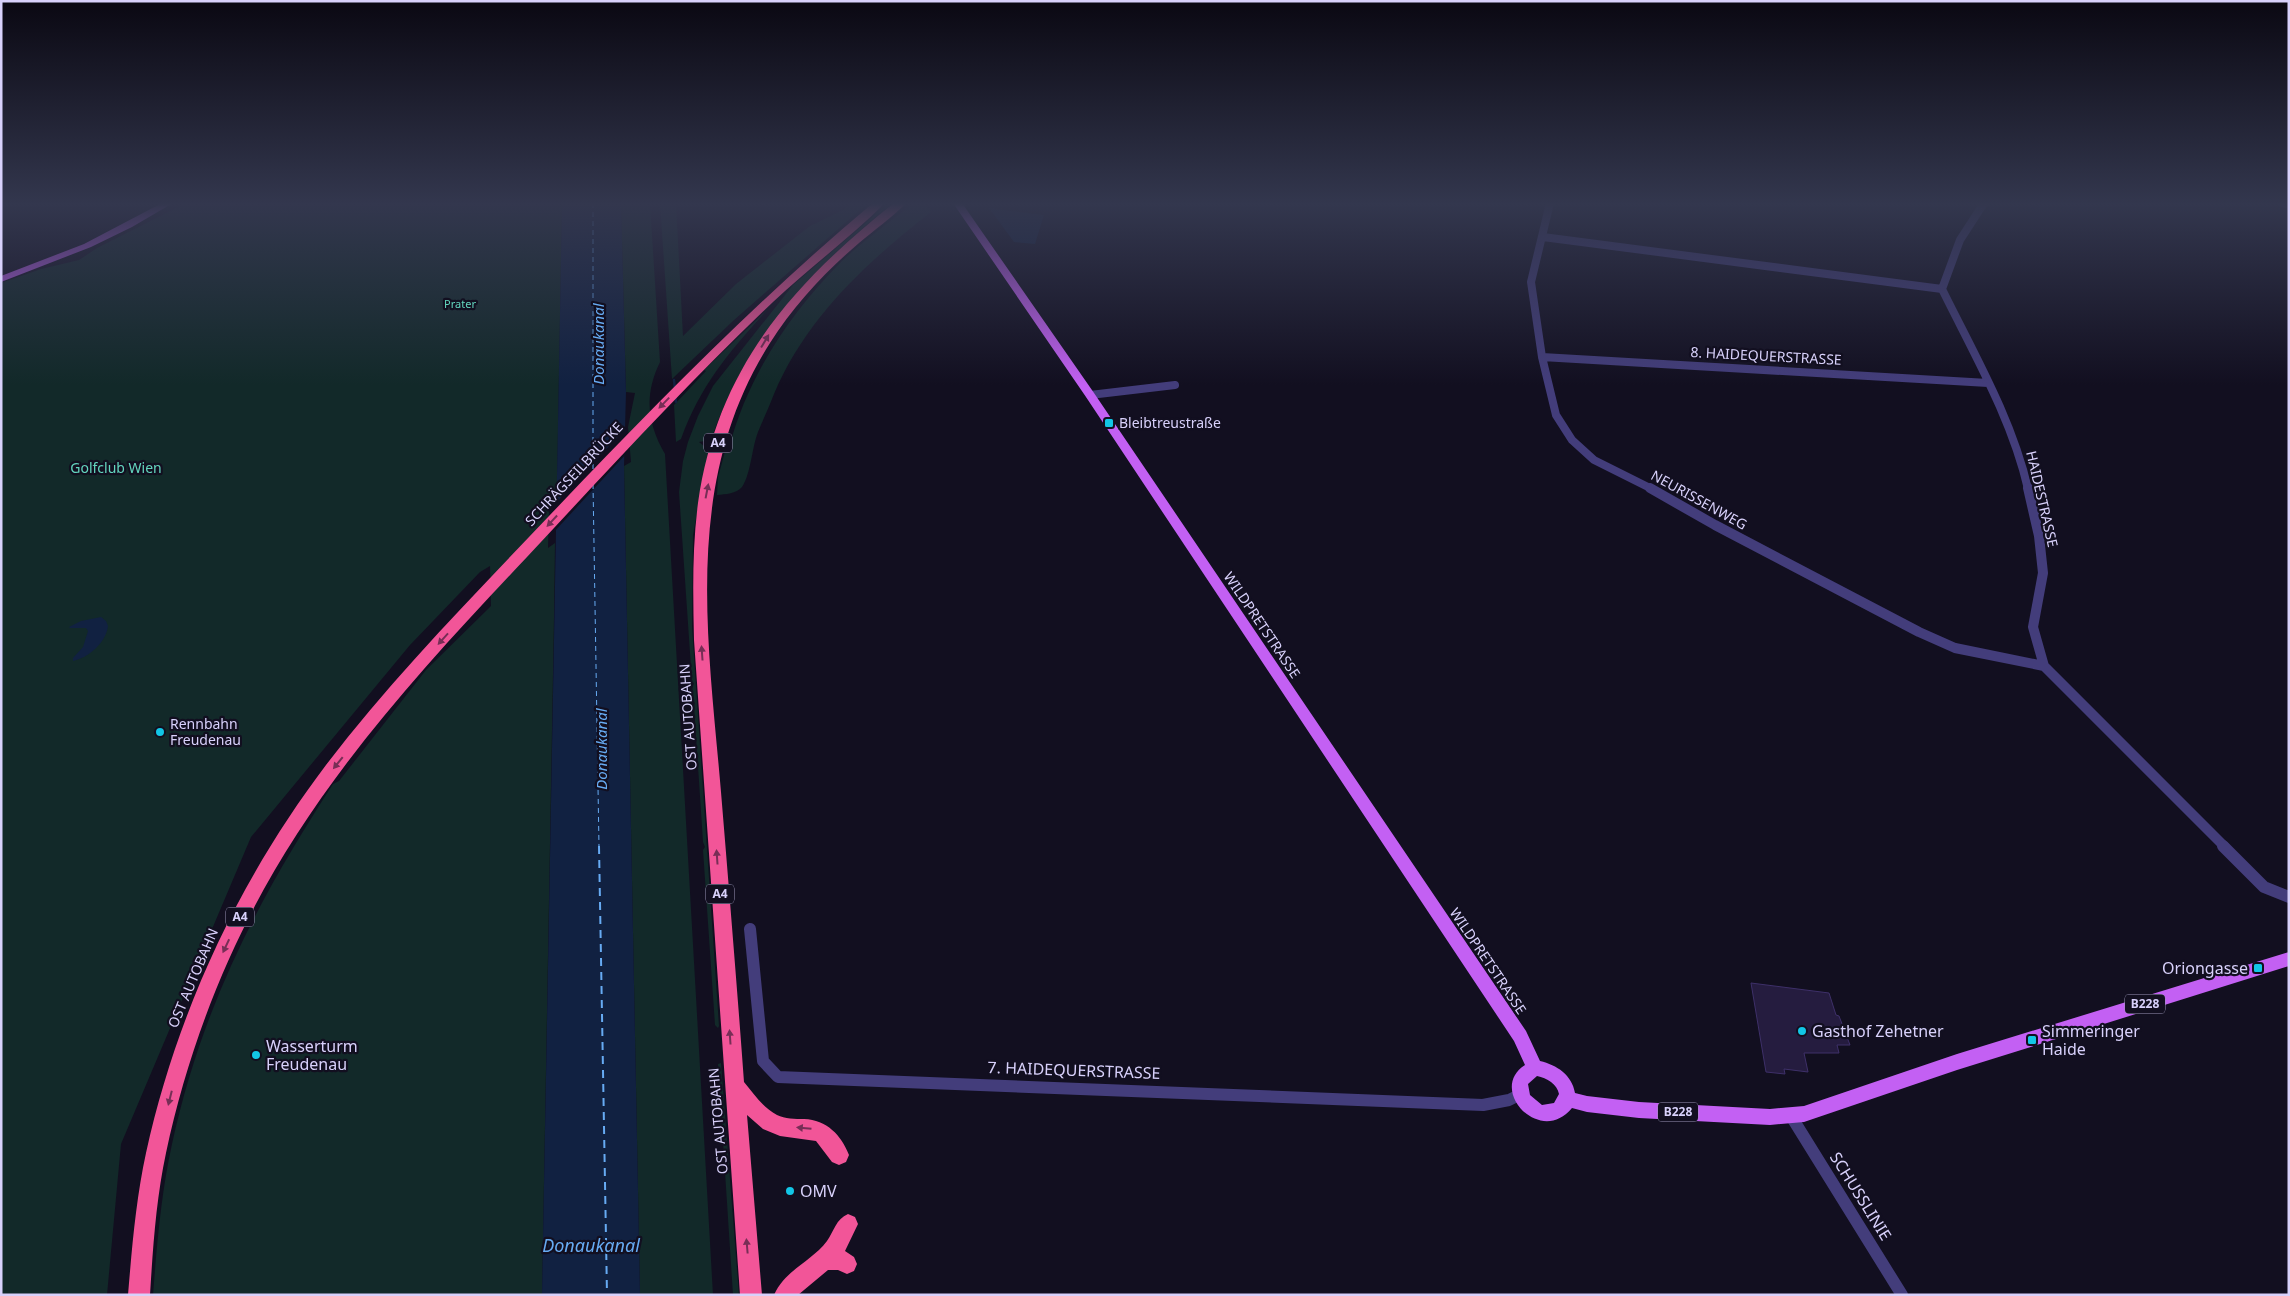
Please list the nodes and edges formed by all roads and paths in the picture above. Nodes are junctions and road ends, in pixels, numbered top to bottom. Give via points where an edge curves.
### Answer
1 (46, 263) edge
2 (811, 263) edge
3 (830, 263) edge
4 (998, 263) edge
5 (1536, 263) edge
6 (1746, 263) edge
7 (1951, 263) edge
8 (1, 279) edge
9 (1942, 289) junction
10 (1542, 357) junction
11 (1988, 382) junction
12 (1175, 385) dead end
13 (1090, 395) junction
14 (475, 603) joint
15 (2044, 666) junction
16 (2289, 897) edge
17 (750, 929) dead end
18 (2289, 959) edge
19 (1534, 1068) junction
20 (734, 1085) junction
21 (1521, 1094) junction
22 (1566, 1098) junction
23 (1791, 1116) junction
24 (839, 1155) dead end
25 (848, 1224) dead end
26 (824, 1259) junction
27 (847, 1264) dead end
28 (139, 1295) edge
29 (751, 1295) edge
30 (785, 1295) edge
31 (1902, 1295) edge

1 - 8 main road
2 -> 14 highway, SCHRÄGSEILBRÜCKE / A4 via 698,368
20 -> 3 highway, OST AUTOBAHN / A4 via 701,640 700,559 705,502 714,454 730,407 749,368 797,297
4 - 13 main road, WILDPRETSTRASSE
5 - 10 street, NEURISSENWEG via 1531,282
6 - 9 street
7 - 9 street
9 - 11 street, HAIDESTRASSE
10 - 11 street, 8. HAIDEQUERSTRASSE
10 - 15 street, NEURISSENWEG via 1556,415 1572,440 1594,460 1919,632 1955,648
11 - 15 street, HAIDESTRASSE via 2015,443 2039,536 2043,573 2033,627
12 - 13 street
13 - 19 main road, WILDPRETSTRASSE via 1512,1024
14 -> 28 highway, OST AUTOBAHN / A4 via 408,677 330,772 272,858 226,945 186,1044 171,1094 153,1172
15 - 16 street, HAIDESTRASSE via 2264,887
17 - 21 street, 7. HAIDEQUERSTRASSE via 763,1061 778,1077 1483,1105
18 - 23 main road, B228 via 1957,1062 1826,1108
19 - 21 main road via 1522,1075
19 - 22 main road via 1548,1070 1560,1077
24 -> 20 highway via 833,1143 814,1129 786,1127 771,1122
29 -> 20 highway, OST AUTOBAHN / A4
21 - 22 main road via 1532,1108 1548,1114 1562,1107
22 - 23 main road, B228 via 1587,1104 1639,1110
23 - 31 street, SCHUSSLINIE
25 - 26 highway
26 - 27 highway via 842,1260
26 - 30 highway via 805,1272

